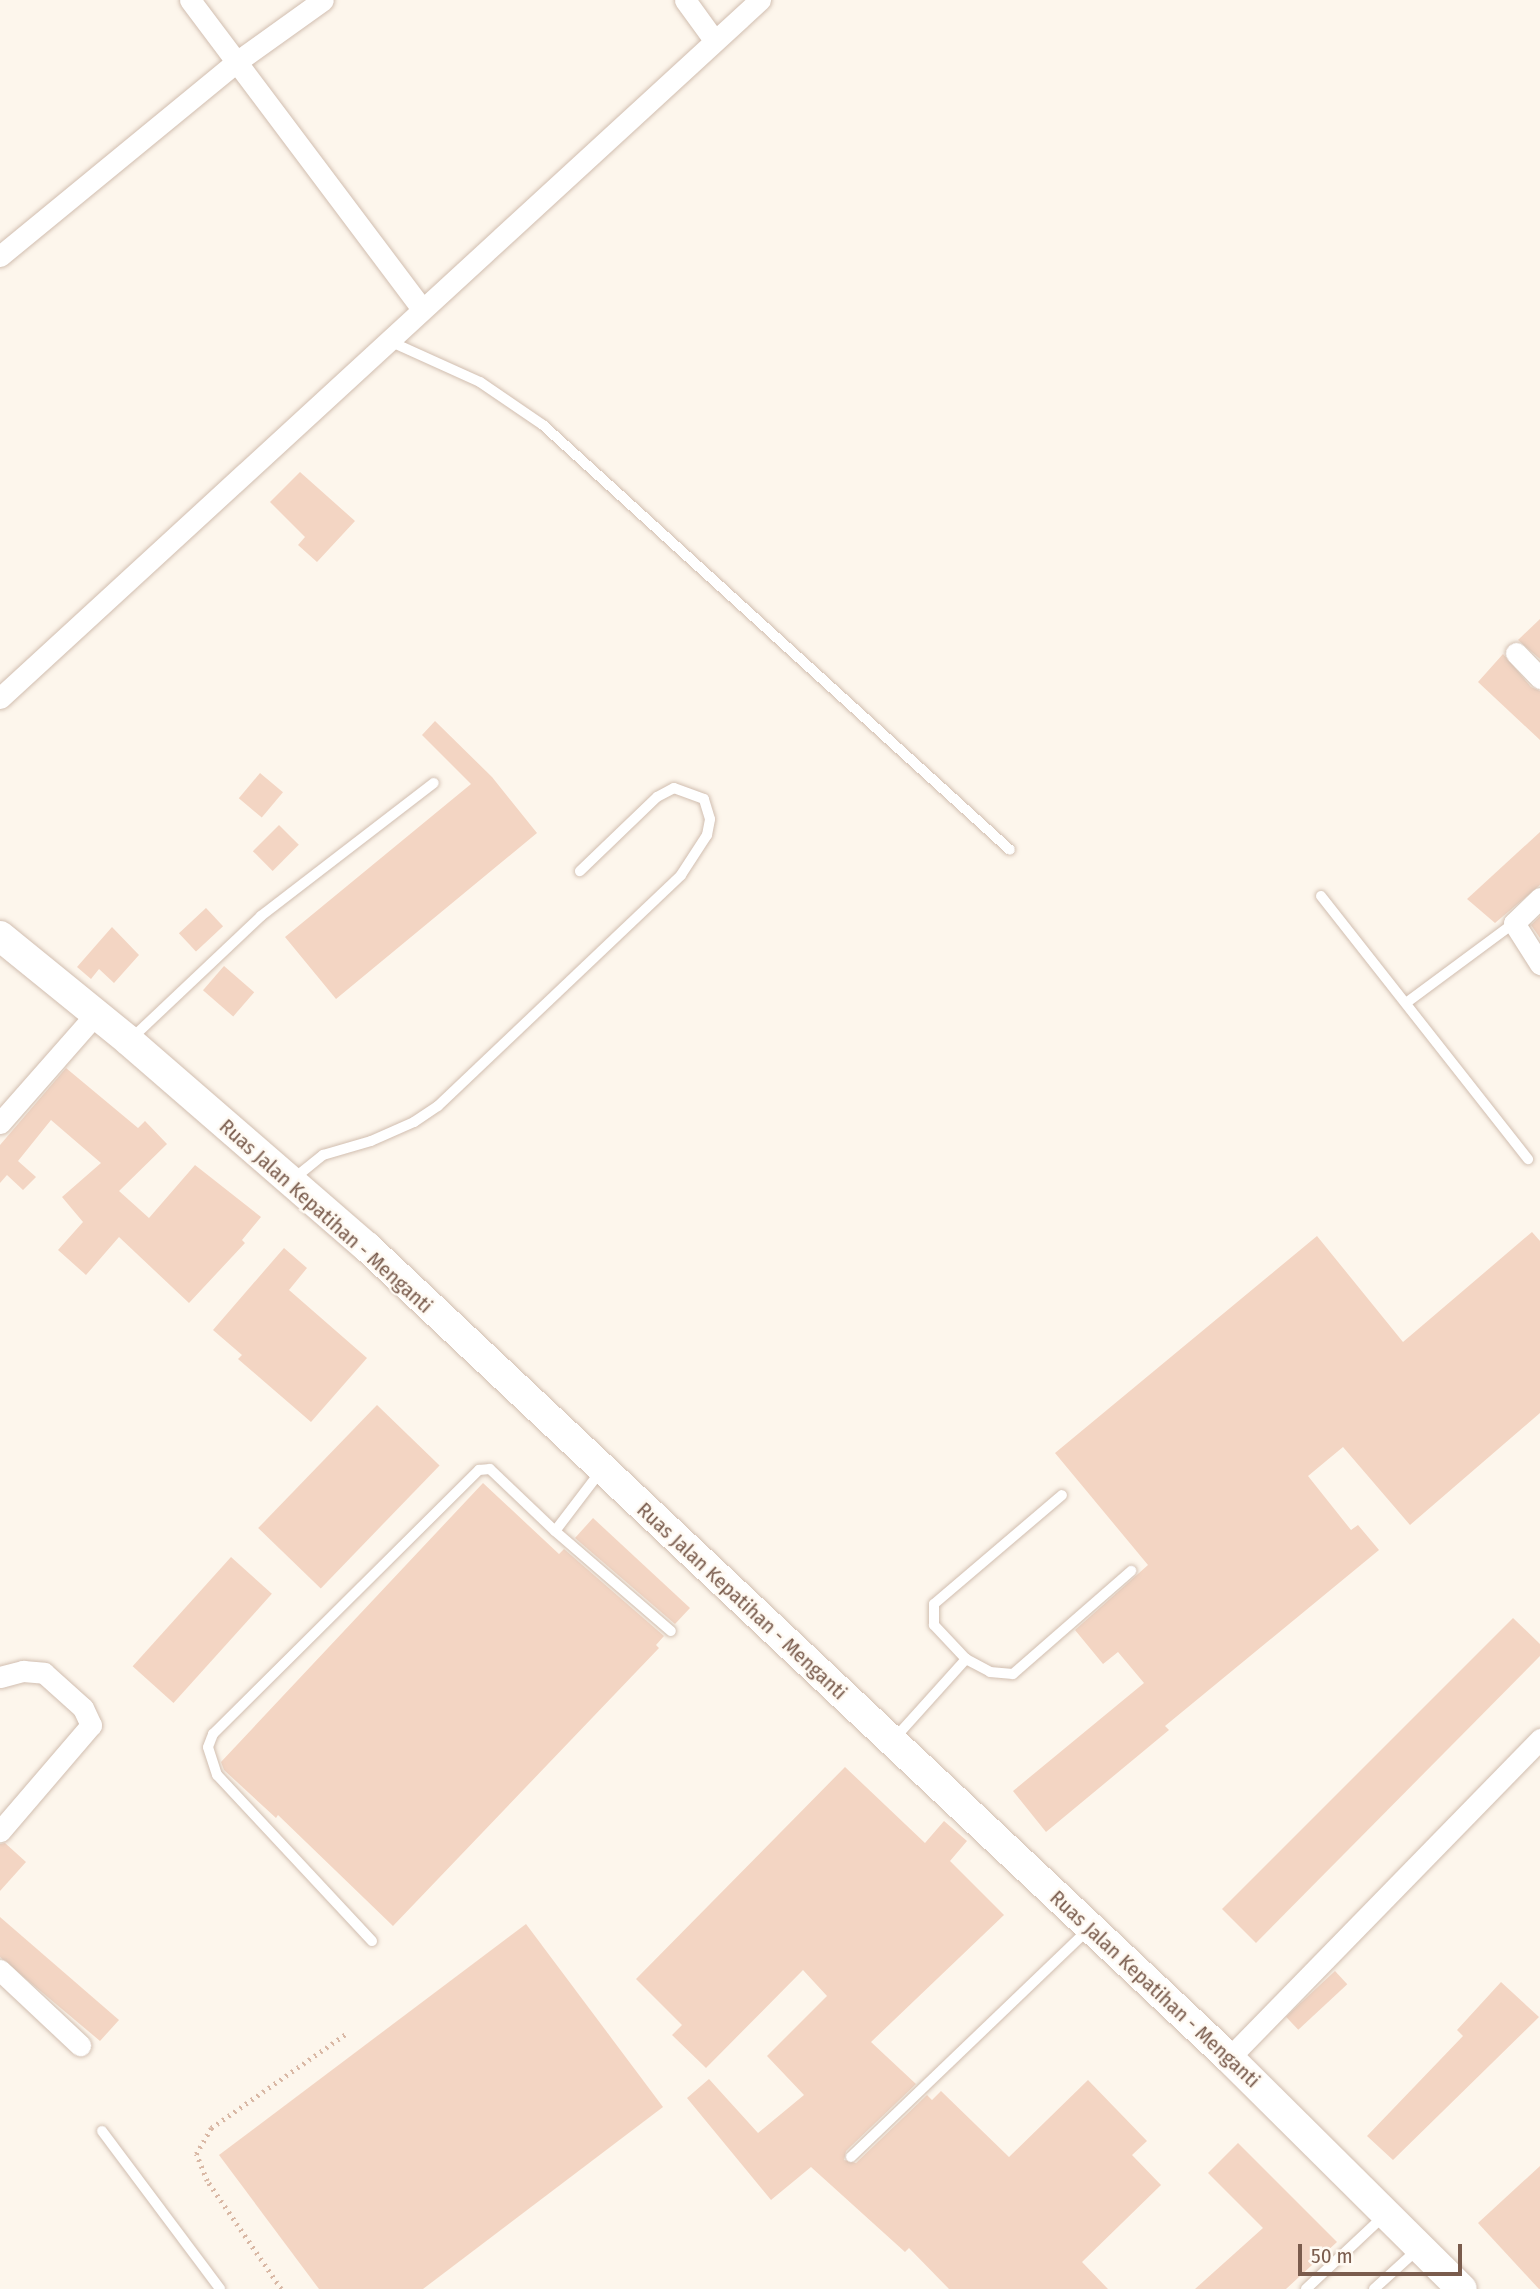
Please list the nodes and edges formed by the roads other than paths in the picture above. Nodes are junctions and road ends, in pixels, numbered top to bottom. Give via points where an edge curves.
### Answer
1 (190, 0) edge
2 (323, 0) edge
3 (685, 0) edge
4 (760, 0) edge
5 (714, 40) junction
6 (235, 63) junction
7 (0, 256) edge
8 (422, 309) junction
9 (387, 340) junction
10 (1516, 653) dead end
11 (1540, 678) edge
12 (0, 698) edge
13 (434, 783) dead end
14 (1010, 850) dead end
15 (580, 871) dead end
16 (1321, 895) dead end
17 (1540, 898) edge
18 (1514, 923) junction
19 (0, 936) edge
20 (1540, 964) edge
21 (1406, 1003) junction
22 (95, 1015) junction
23 (129, 1041) junction
24 (0, 1123) edge
25 (1528, 1159) dead end
26 (290, 1182) junction
27 (602, 1469) junction
28 (1062, 1494) dead end
29 (555, 1531) junction
30 (1131, 1571) dead end
31 (671, 1631) dead end
32 (966, 1659) junction
33 (0, 1677) edge
34 (1540, 1739) edge
35 (892, 1741) junction
36 (0, 1831) edge
37 (1091, 1927) junction
38 (372, 1941) dead end
39 (0, 1970) edge
40 (80, 2045) dead end
41 (1229, 2057) junction
42 (102, 2131) dead end
43 (852, 2157) dead end
44 (1387, 2214) junction
45 (1419, 2248) junction
46 (220, 2289) edge
47 (1306, 2289) edge
48 (1374, 2289) edge
49 (1462, 2289) edge

1 - 6 street
2 - 6 street
3 - 5 street
4 - 5 street
5 - 8 street
6 - 7 street
6 - 8 street
8 - 9 street
9 - 12 street
9 - 14 lane via 480,382 543,425
10 - 11 street
13 - 23 lane via 261,916
15 - 26 lane via 657,797 674,788 704,799 710,819 707,835 681,875 438,1105 414,1122 371,1141 323,1155
16 - 21 lane
17 - 18 street
18 - 20 street
18 - 21 lane
19 - 22 main road, Ruas Jalan Kepatihan - Menganti
21 - 25 lane
22 - 23 main road, Ruas Jalan Kepatihan - Menganti
22 - 24 street
23 - 26 main road, Ruas Jalan Kepatihan - Menganti
26 - 27 main road, Ruas Jalan Kepatihan - Menganti via 367,1247
27 - 29 lane
27 - 35 main road, Ruas Jalan Kepatihan - Menganti
28 - 32 lane via 934,1604 934,1625
29 - 31 lane
29 - 38 lane via 490,1469 480,1470 213,1734 208,1746 217,1774
30 - 32 lane via 1013,1674 990,1672
32 - 35 lane
33 - 36 street via 23,1671 44,1673 83,1708 91,1725
34 - 41 street
35 - 37 main road, Ruas Jalan Kepatihan - Menganti
37 - 41 main road, Ruas Jalan Kepatihan - Menganti
37 - 43 lane
39 - 40 street
41 - 44 main road, Ruas Jalan Kepatihan - Menganti
42 - 46 lane
44 - 45 main road, Ruas Jalan Kepatihan - Menganti
44 - 47 lane
45 - 48 lane
45 - 49 main road, Ruas Jalan Kepatihan - Menganti

